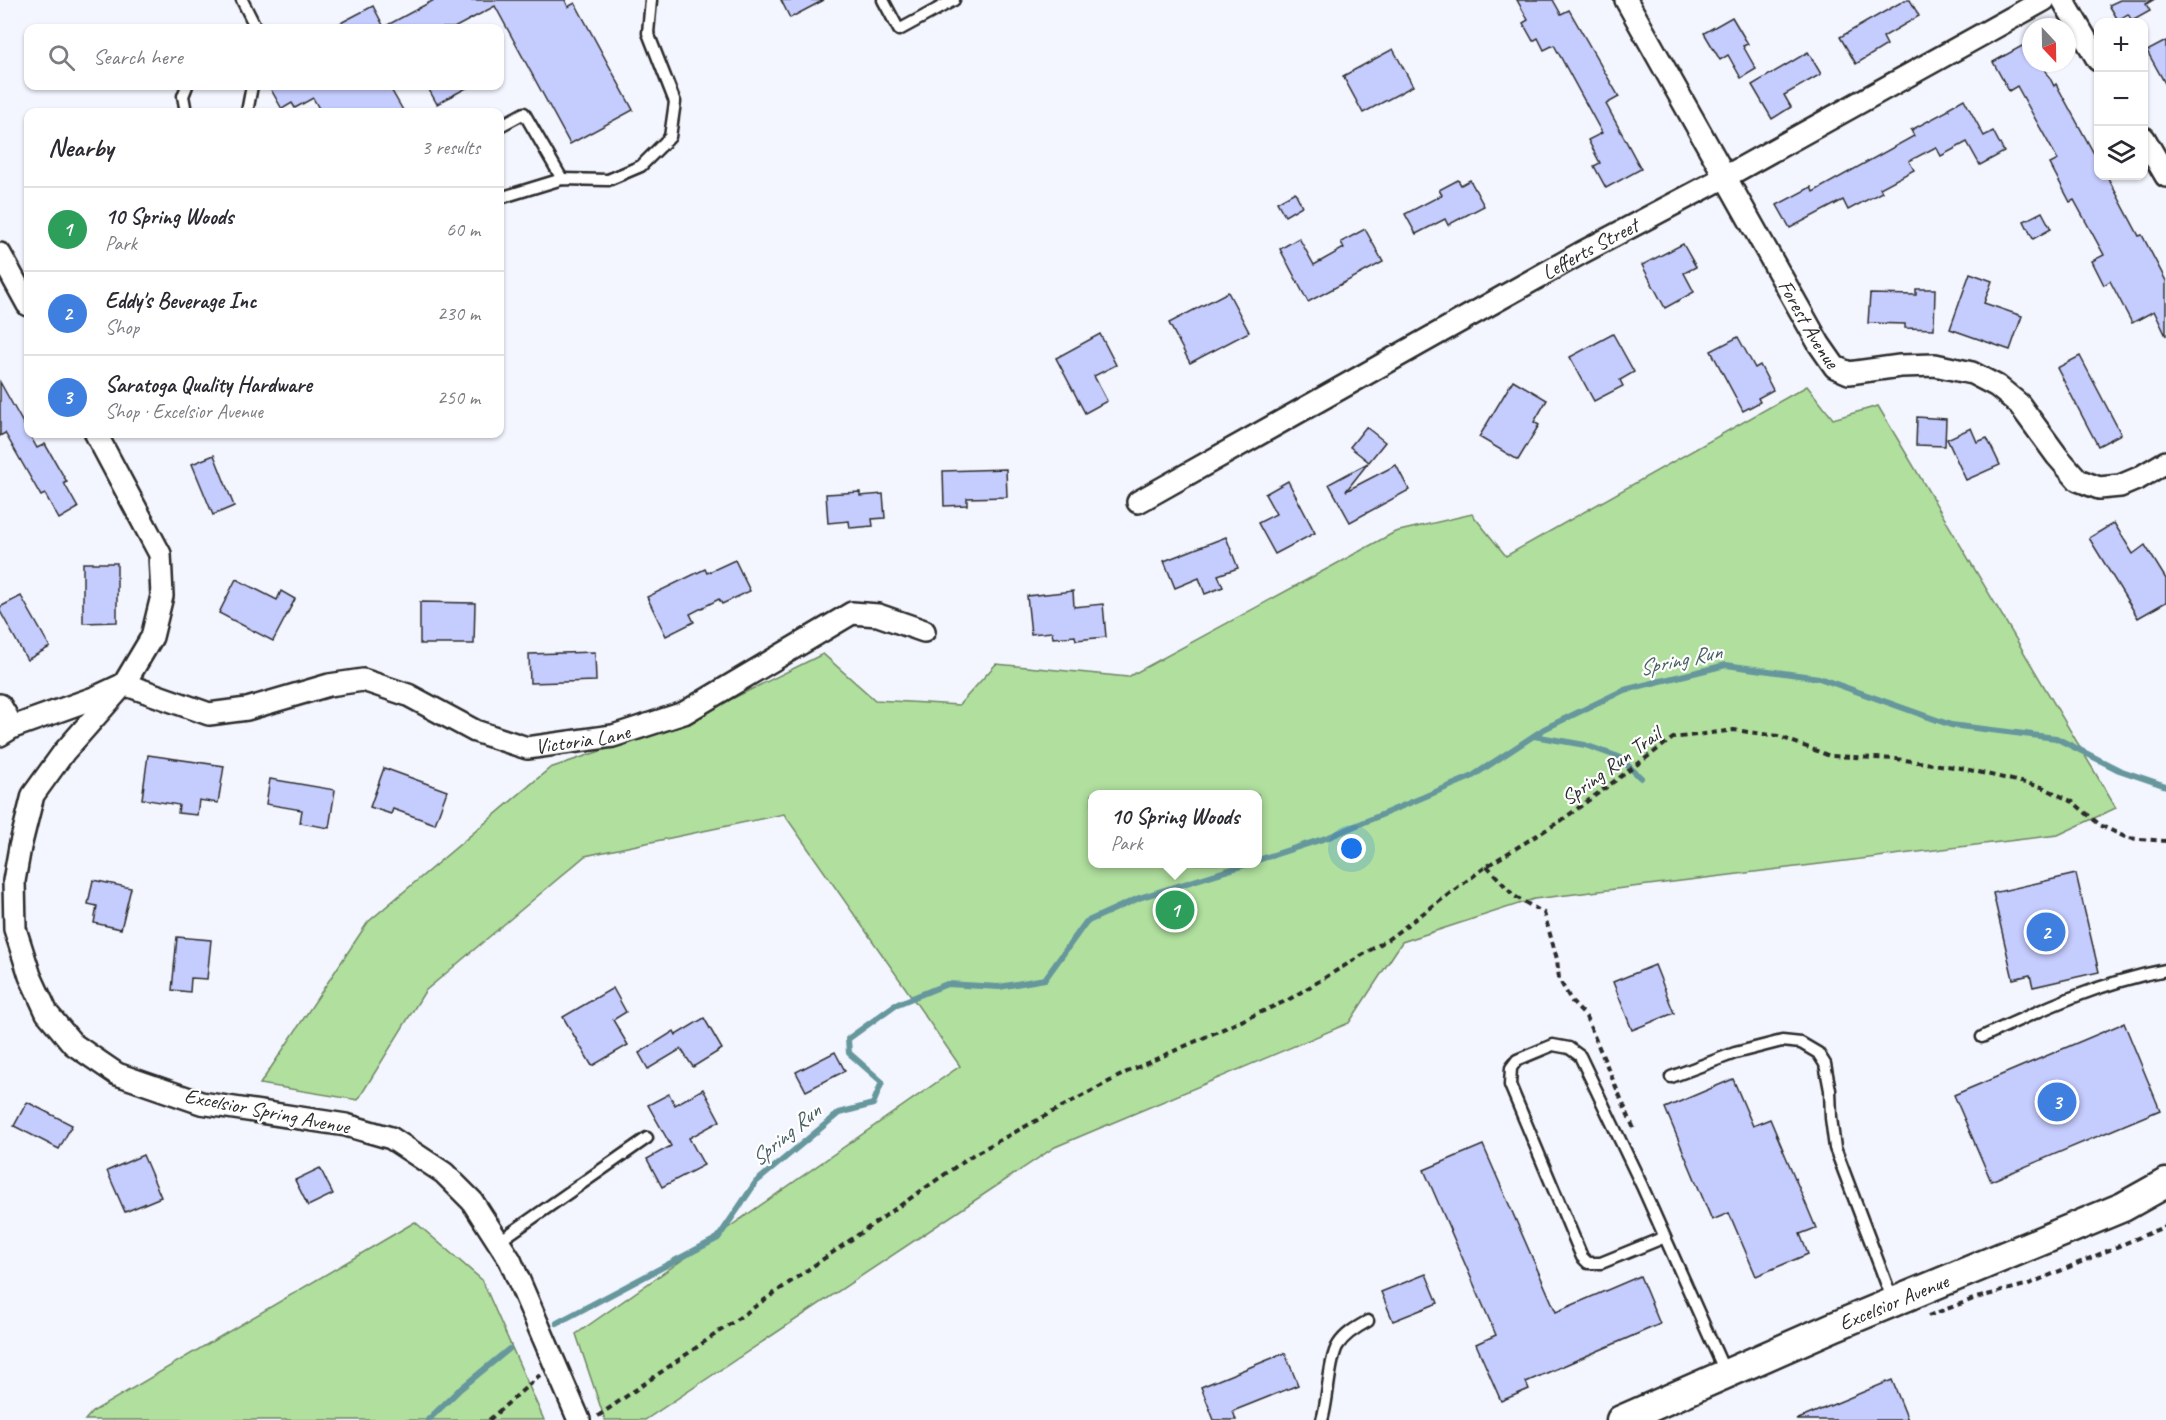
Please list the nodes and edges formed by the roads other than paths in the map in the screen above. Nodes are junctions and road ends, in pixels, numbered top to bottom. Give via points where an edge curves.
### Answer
1 (242, 0) edge
2 (651, 0) edge
3 (883, 0) edge
4 (954, 0) edge
5 (1626, 0) edge
6 (2044, 0) edge
7 (2063, 0) edge
8 (254, 24) edge
9 (2094, 53) edge
10 (185, 90) edge
11 (251, 90) edge
12 (185, 108) edge
13 (248, 108) edge
14 (504, 124) edge
15 (2148, 145) edge
16 (2166, 176) edge
17 (1725, 177) junction
18 (562, 179) junction
19 (504, 197) edge
20 (0, 254) edge
21 (24, 298) edge
22 (98, 438) edge
23 (2166, 462) edge
24 (1138, 502) dead end
25 (924, 631) dead end
26 (124, 684) junction
27 (0, 705) edge
28 (7, 731) edge
29 (2166, 970) edge
30 (1982, 1037) dead end
31 (1671, 1077) dead end
32 (647, 1138) dead end
33 (2166, 1183) edge
34 (1665, 1237) junction
35 (498, 1242) junction
36 (1893, 1301) junction
37 (1368, 1321) dead end
38 (1726, 1375) junction
39 (575, 1411) edge
40 (1636, 1417) edge
41 (1322, 1420) edge

1 - 8 lane
2 - 18 lane via 648,33 675,102 670,137 641,166 608,180
3 - 4 lane via 899,30
5 - 17 street, Forest Avenue
6 - 17 street, Lefferts Street
7 - 9 street
10 - 12 lane
11 - 13 lane
14 - 18 lane via 524,113
15 - 16 street
17 - 23 street, Forest Avenue via 1835,367 1849,373 1935,365 1972,373 2019,404 2078,480 2099,488 2120,486
17 - 24 street, Lefferts Street via 1581,253
18 - 19 lane
20 - 21 street
22 - 26 street, Excelsior Spring Avenue via 160,554 162,596 152,637
25 - 26 street, Victoria Lane via 878,615 852,614 684,713 614,736 527,748 475,731 408,695 363,680 330,685 247,709 209,714
26 - 28 street
26 - 35 street, Excelsior Spring Avenue via 64,752 33,795 20,847 14,881 15,929 47,1013 73,1044 117,1074 201,1103 346,1125 391,1138 444,1173 472,1201
27 - 28 street
29 - 30 lane via 2085,991
31 - 36 lane via 1735,1053 1782,1041 1801,1043 1818,1053 1825,1064 1835,1148
32 - 35 lane
33 - 36 street, Excelsior Avenue via 2123,1207
34 - 34 lane via 1580,1056 1569,1048 1553,1045 1517,1060 1511,1068 1510,1085 1582,1257 1588,1263 1601,1263
34 - 38 lane
35 - 39 street, Excelsior Spring Avenue via 510,1260
36 - 38 street, Excelsior Avenue
37 - 41 lane via 1353,1329 1337,1346
38 - 40 street, Excelsior Avenue

